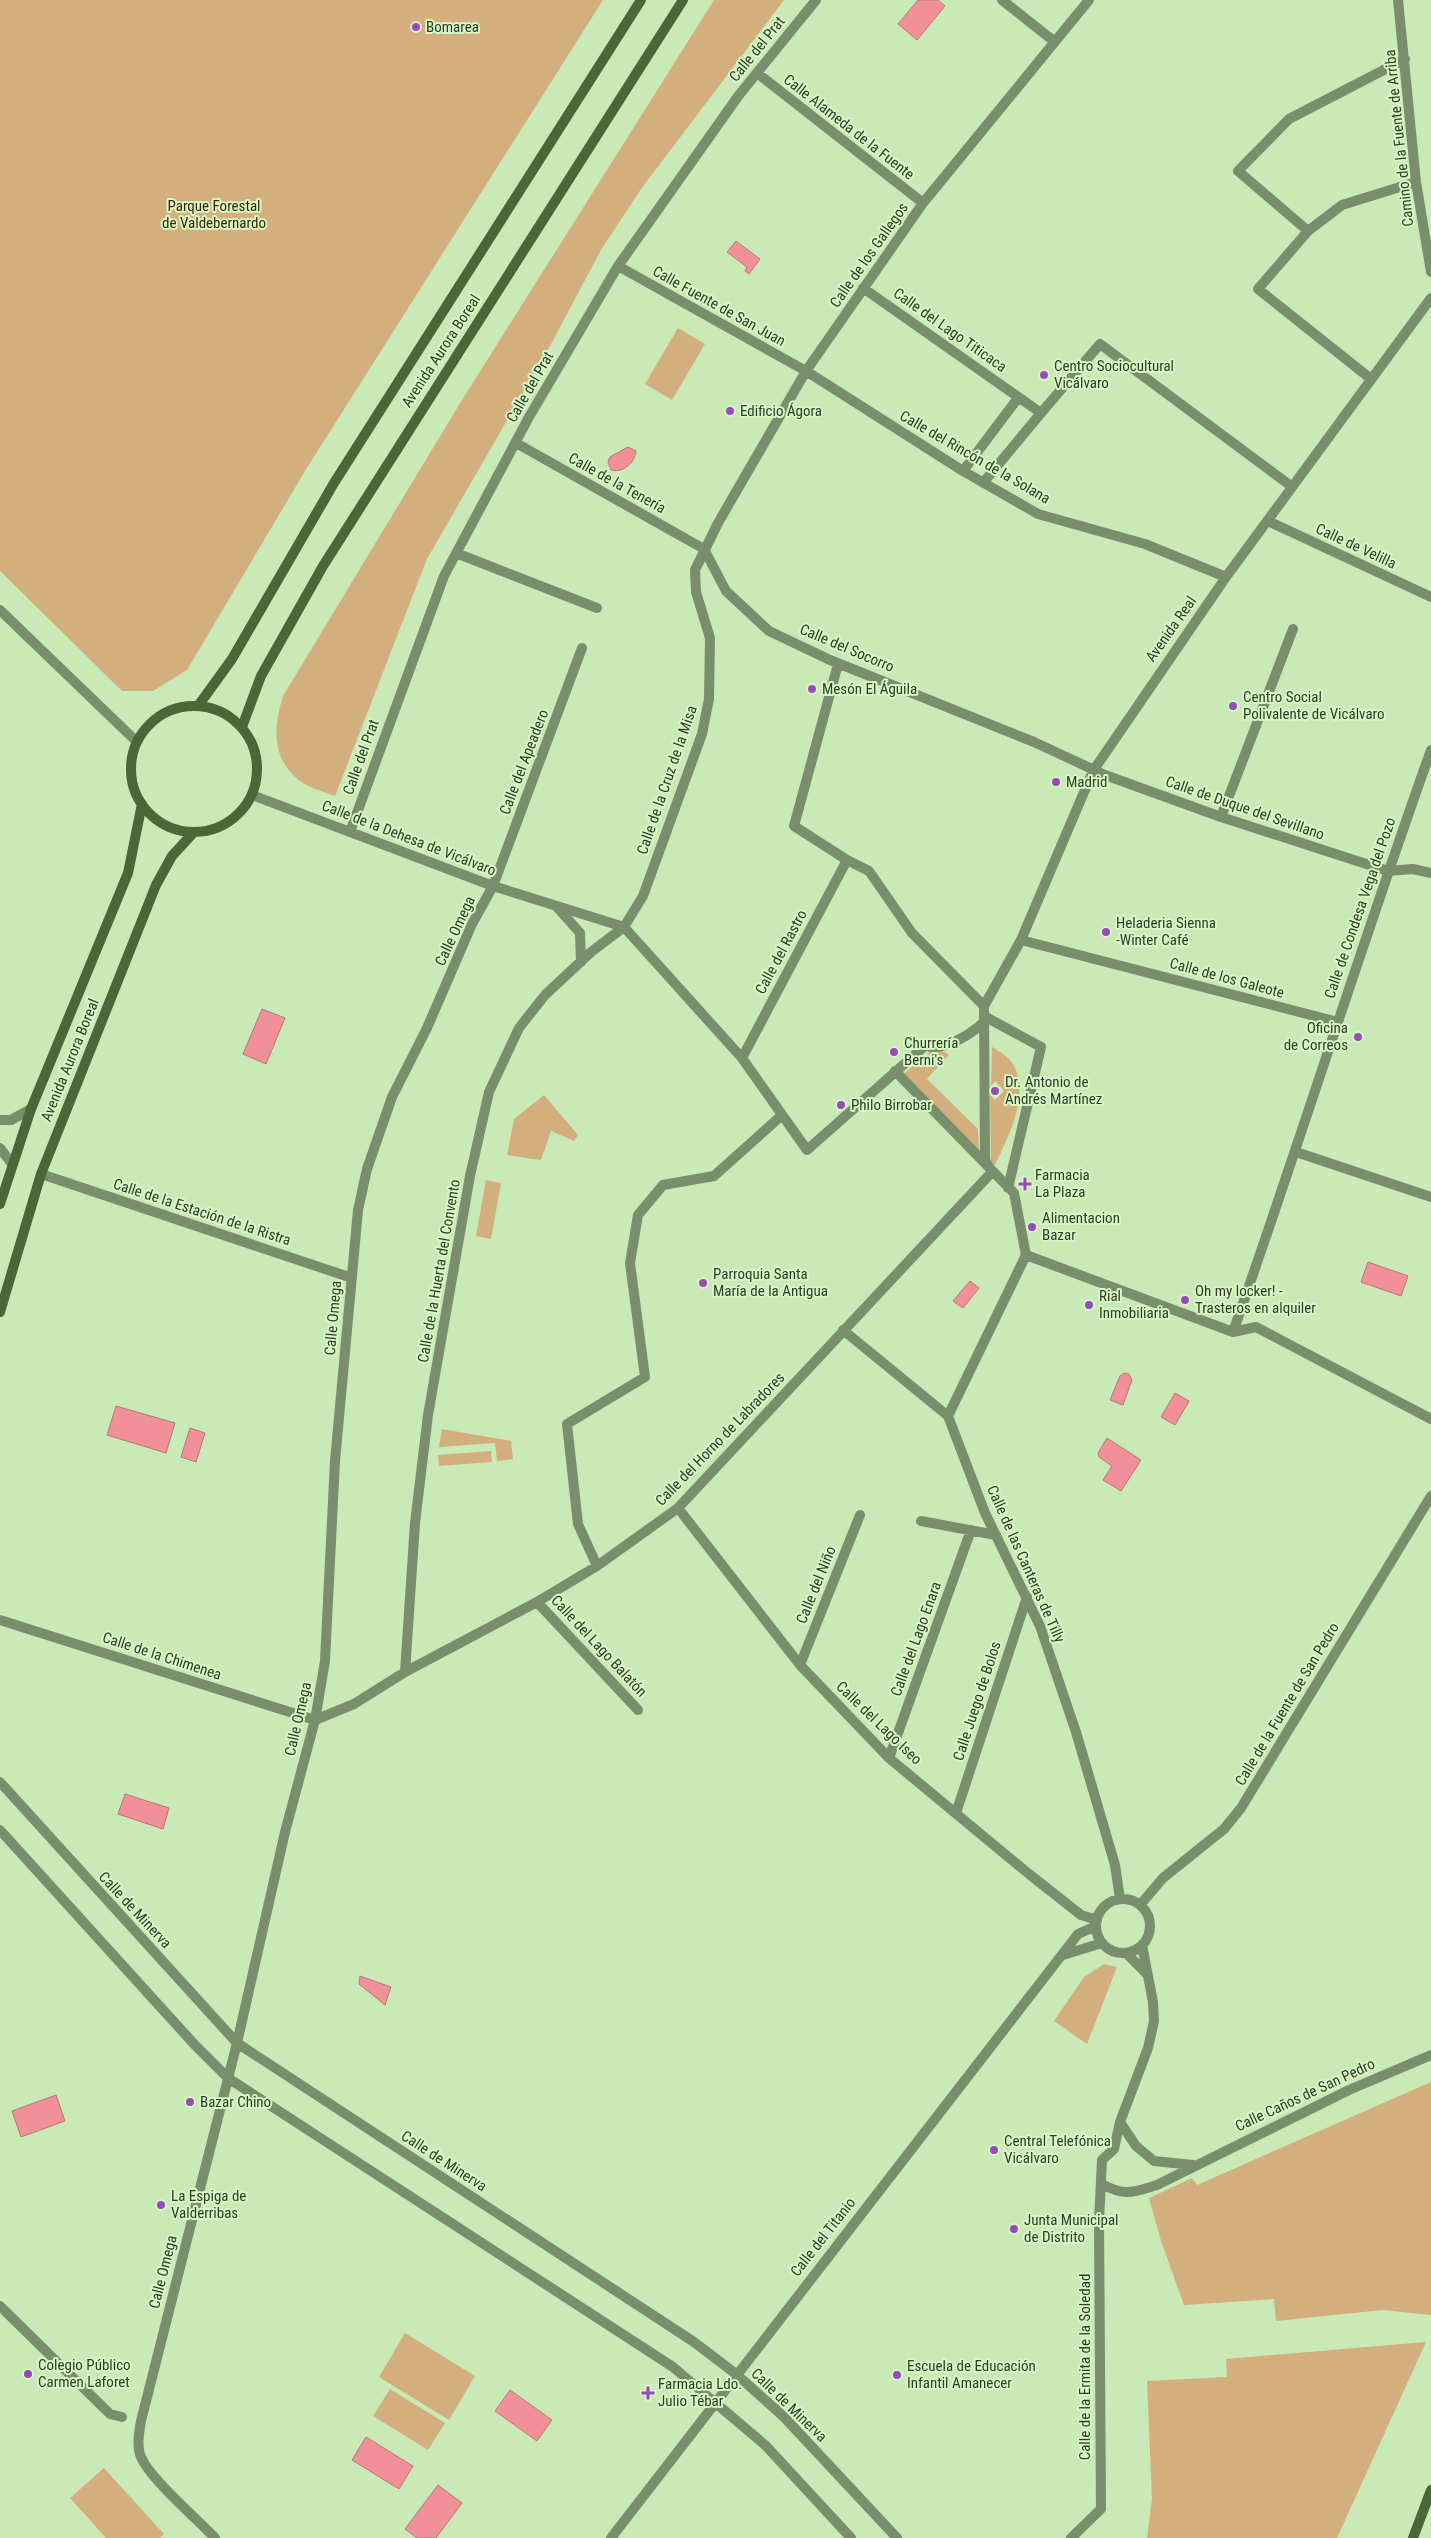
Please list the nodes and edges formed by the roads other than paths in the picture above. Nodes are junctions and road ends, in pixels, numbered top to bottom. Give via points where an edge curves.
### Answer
1 (641, 0) edge
2 (682, 0) edge
3 (816, 0) edge
4 (1002, 0) edge
5 (1089, 0) edge
6 (1398, 0) edge
7 (1055, 42) junction
8 (1405, 59) junction
9 (757, 73) junction
10 (1416, 182) junction
11 (924, 203) junction
12 (1308, 231) junction
13 (618, 266) junction
14 (1431, 272) edge
15 (864, 288) junction
16 (1431, 298) edge
17 (806, 371) junction
18 (1371, 379) junction
19 (1018, 398) junction
20 (1041, 413) junction
21 (516, 443) junction
22 (963, 472) junction
23 (983, 483) junction
24 (1291, 486) junction
25 (1268, 522) junction
26 (704, 549) junction
27 (456, 553) junction
28 (1226, 577) junction
29 (1431, 597) edge
30 (597, 608) dead end
31 (0, 610) edge
32 (1293, 629) dead end
33 (582, 648) dead end
34 (838, 664) junction
35 (198, 706) junction
36 (242, 727) junction
37 (137, 742) junction
38 (1431, 750) edge
39 (1093, 771) junction
40 (252, 794) junction
41 (142, 804) junction
42 (1222, 817) junction
43 (194, 832) junction
44 (350, 832) junction
45 (847, 860) junction
46 (1388, 871) junction
47 (1431, 873) edge
48 (493, 886) junction
49 (556, 906) junction
50 (624, 927) junction
51 (1021, 940) junction
52 (580, 962) junction
53 (984, 1015) junction
54 (1338, 1022) junction
55 (742, 1058) junction
56 (895, 1071) junction
57 (31, 1109) junction
58 (781, 1116) junction
59 (0, 1120) edge
60 (0, 1148) edge
61 (1296, 1152) junction
62 (12, 1164) junction
63 (992, 1172) junction
64 (41, 1174) junction
65 (1008, 1188) junction
66 (1431, 1197) edge
67 (0, 1204) edge
68 (1026, 1255) junction
69 (352, 1278) junction
70 (0, 1312) edge
71 (843, 1330) junction
72 (1233, 1332) junction
73 (948, 1416) junction
74 (1431, 1419) edge
75 (1431, 1496) edge
76 (678, 1508) junction
77 (860, 1515) dead end
78 (920, 1522) dead end
79 (971, 1530) junction
80 (996, 1535) junction
81 (598, 1566) junction
82 (1027, 1597) junction
83 (538, 1602) junction
84 (0, 1620) edge
85 (800, 1666) junction
86 (405, 1672) junction
87 (638, 1710) dead end
88 (315, 1720) junction
89 (890, 1758) junction
90 (0, 1782) edge
91 (956, 1814) junction
92 (0, 1830) edge
93 (1120, 1899) junction
94 (1140, 1904) junction
95 (1096, 1923) junction
96 (1102, 1943) junction
97 (1142, 1945) junction
98 (1126, 1952) junction
99 (1062, 1955) junction
100 (1148, 1974) junction
101 (237, 2043) junction
102 (1431, 2055) edge
103 (228, 2078) junction
104 (1120, 2122) junction
105 (1136, 2146) junction
106 (1114, 2149) junction
107 (1193, 2165) junction
108 (1102, 2184) junction
109 (0, 2306) edge
110 (736, 2374) junction
111 (715, 2401) junction
112 (122, 2417) dead end
113 (1431, 2490) edge
114 (215, 2538) edge
115 (611, 2538) edge
116 (851, 2538) edge
117 (897, 2538) edge
118 (1071, 2538) edge
119 (1414, 2538) edge

1 - 35 main road, Avenida Aurora Boreal via 334,483 232,659
2 - 36 main road, Avenida Aurora Boreal via 323,566 261,676
3 - 9 street, Calle del Prat
4 - 7 street
5 - 7 street, Calle de los Gallegos
6 - 8 street, Camino de la Fuente de Arriba
7 - 11 street, Calle de los Gallegos
8 - 10 street, Camino de la Fuente de Arriba
8 - 12 street via 1289,119 1238,171
9 - 11 street, Calle Alameda de la Fuente
9 - 13 street, Calle del Prat
10 - 12 street via 1342,205
10 - 14 street, Camino de la Fuente de Arriba
11 - 15 street, Calle de los Gallegos
12 - 18 street via 1258,289
13 - 17 street, Calle Fuente de San Juan
13 - 21 street, Calle del Prat
15 - 17 street, Calle de los Gallegos
15 - 19 street, Calle del Lago Titicaca
16 - 18 street, Avenida Real
17 - 22 street, Calle del Rincón de la Solana
17 - 26 street, Calle de los Gallegos
18 - 24 street, Avenida Real
19 - 20 street, Calle del Lago Titicaca
19 - 22 street
20 - 23 street
20 - 24 street via 1100,344
21 - 26 street, Calle de la Tenería
21 - 27 street, Calle del Prat
22 - 23 street, Calle del Rincón de la Solana
23 - 28 street, Calle del Rincón de la Solana via 1038,514 1145,544
24 - 25 street, Avenida Real
25 - 28 street, Avenida Real
25 - 29 street, Calle de Velilla
26 - 34 street, Calle del Socorro via 726,591 769,631
26 - 50 street, Calle de la Cruz de la Misa via 695,570 696,592 710,638 706,717 643,896
27 - 30 street
27 - 44 street, Calle del Prat via 444,576
28 - 39 street, Avenida Real
31 - 37 street
32 - 42 street
33 - 48 street, Calle del Apeadero
34 - 39 street, Calle del Socorro via 1026,739
34 - 45 street via 794,826
35 - 36 main road via 222,712
35 - 37 main road via 183,706 156,719
36 - 40 main road via 255,752 256,781
37 - 41 main road via 132,774
38 - 46 street, Calle de Condesa Vega del Pozo
39 - 42 street, Calle de Duque del Sevillano
39 - 51 street, Avenida Real
40 - 43 main road via 235,818 222,826
40 - 44 street, Calle de la Dehesa de Vicálvaro
41 - 43 main road via 164,824
41 - 57 main road, Avenida Aurora Boreal via 128,873
42 - 46 street, Calle de Duque del Sevillano
43 - 64 main road, Avenida Aurora Boreal via 172,856 156,886
44 - 48 street, Calle de la Dehesa de Vicálvaro
45 - 53 street via 869,870 912,932
45 - 55 street, Calle del Rastro
46 - 47 street via 1414,869
46 - 54 street, Calle de Condesa Vega del Pozo
48 - 49 street, Calle de la Dehesa de Vicálvaro
48 - 69 street, Calle Omega via 472,924 427,1028 392,1097 367,1169 358,1210
49 - 50 street, Calle de la Dehesa de Vicálvaro
49 - 52 street via 580,933
50 - 52 street, Calle de la Huerta del Convento
50 - 55 street
51 - 53 street, Avenida Real
51 - 54 street, Calle de los Galeote
52 - 86 street, Calle de la Huerta del Convento via 545,995 519,1028 500,1065 484,1110 428,1416 415,1523
53 - 56 street via 968,1035 946,1046 932,1048 927,1044
53 - 63 street via 985,1160
53 - 65 street via 1041,1047
54 - 61 street, Calle de Condesa Vega del Pozo
55 - 58 street
56 - 58 street via 807,1150
56 - 63 street
57 - 59 street via 11,1120
57 - 62 main road, Avenida Aurora Boreal
58 - 81 street via 714,1176 663,1185 638,1214 630,1263 645,1377 568,1424 578,1524
60 - 62 street
61 - 66 street
61 - 72 street, Calle de Condesa Vega del Pozo
62 - 67 main road, Avenida Aurora Boreal
63 - 65 street
63 - 71 street, Calle del Horno de Labradores
64 - 69 street, Calle de la Estación de la Ristra
64 - 70 main road, Avenida Aurora Boreal
65 - 68 street via 1014,1193
68 - 72 street
68 - 73 street
69 - 88 street, Calle Omega via 335,1461 325,1661
71 - 73 street
71 - 76 street, Calle del Horno de Labradores
72 - 74 street via 1256,1327
73 - 80 street, Calle de las Canteras de Tilly
75 - 94 street, Calle de la Fuente de San Pedro via 1241,1808 1224,1829 1164,1878
76 - 81 street, Calle del Horno de Labradores
76 - 85 street, Calle del Lago Iseo
77 - 85 street, Calle del Niño
78 - 79 street
79 - 80 street
79 - 89 street, Calle del Lago Enara
80 - 82 street, Calle de las Canteras de Tilly
81 - 83 street, Calle del Horno de Labradores
82 - 91 street, Calle Juego de Bolos
82 - 93 street, Calle de las Canteras de Tilly via 1076,1732 1115,1865
83 - 86 street, Calle del Horno de Labradores
83 - 87 street, Calle del Lago Balatón
84 - 88 street, Calle de la Chimenea
85 - 89 street, Calle del Lago Iseo
86 - 88 street, Calle del Horno de Labradores via 354,1704
88 - 101 street, Calle Omega via 285,1832
89 - 91 street, Calle del Lago Iseo
90 - 101 street, Calle de Minerva
91 - 95 street, Calle del Lago Iseo via 1081,1915
92 - 103 street
93 - 94 street
93 - 95 street via 1105,1906
94 - 97 street via 1150,1920 1148,1938
95 - 96 street
95 - 99 street, Calle del Titanio via 1078,1934
96 - 98 street via 1109,1949
96 - 99 street
97 - 98 street
97 - 100 street
98 - 100 street
99 - 110 street, Calle del Titanio
100 - 104 street via 1154,2009 1152,2028 1148,2048
101 - 103 street, Calle Omega
101 - 110 street, Calle de Minerva via 694,2342
102 - 107 street, Calle Caños de San Pedro via 1349,2090
103 - 111 street via 673,2367
103 - 114 street, Calle Omega via 138,2440 141,2459
104 - 105 street
104 - 106 street
105 - 106 street
105 - 107 street via 1154,2161
106 - 108 street via 1102,2160
107 - 108 street, Calle Caños de San Pedro via 1135,2192 1121,2193
108 - 118 street, Calle de la Ermita de la Soledad via 1099,2221 1101,2509
109 - 112 street via 110,2414
110 - 111 street, Calle del Titanio
110 - 117 street, Calle de Minerva via 784,2417
111 - 115 street, Calle del Titanio
111 - 116 street via 765,2444
113 - 119 main road

